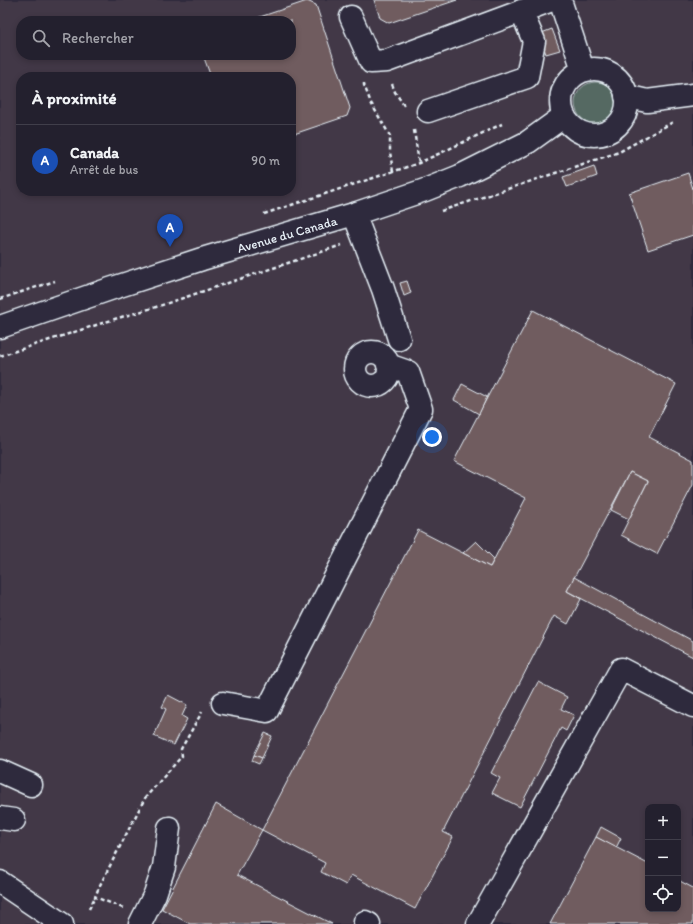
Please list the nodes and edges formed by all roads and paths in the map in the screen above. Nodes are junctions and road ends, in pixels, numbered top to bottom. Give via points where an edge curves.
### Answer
1 (552, 0) edge
2 (560, 0) edge
3 (521, 11) junction
4 (351, 17) dead end
5 (371, 62) junction
6 (583, 70) junction
7 (693, 95) edge
8 (626, 96) junction
9 (428, 111) dead end
10 (564, 116) junction
11 (502, 124) dead end
12 (392, 172) junction
13 (354, 214) junction
14 (261, 215) dead end
15 (60, 279) dead end
16 (0, 298) edge
17 (0, 327) edge
18 (399, 339) dead end
19 (388, 365) dead end
20 (223, 703) dead end
21 (693, 706) edge
22 (0, 771) edge
23 (31, 786) dead end
24 (169, 828) dead end
25 (0, 882) edge
26 (95, 897) dead end
27 (0, 898) edge
28 (89, 909) dead end
29 (56, 924) edge
30 (62, 924) edge
31 (140, 924) edge
32 (478, 924) edge

1 - 3 street
2 - 6 street
3 - 5 street via 387,61
3 - 9 street via 534,41 527,77
4 - 5 street
5 - 12 path via 364,85 390,136
6 - 8 street via 594,68 615,76
6 - 10 street via 573,76 561,94
7 - 8 street via 647,101
8 - 10 street via 624,116 618,125 609,131 588,134 578,131
10 - 13 street, Avenue du Canada via 528,142 460,176
11 - 12 path via 419,163
12 - 14 path
13 - 17 street, Avenue du Canada via 202,259
13 - 18 street
15 - 16 path
19 - 20 street via 408,372 421,409 267,711
21 - 32 street via 621,669
22 - 23 street
24 - 31 street via 164,867 155,894
25 - 30 street
26 - 28 path
27 - 29 street

